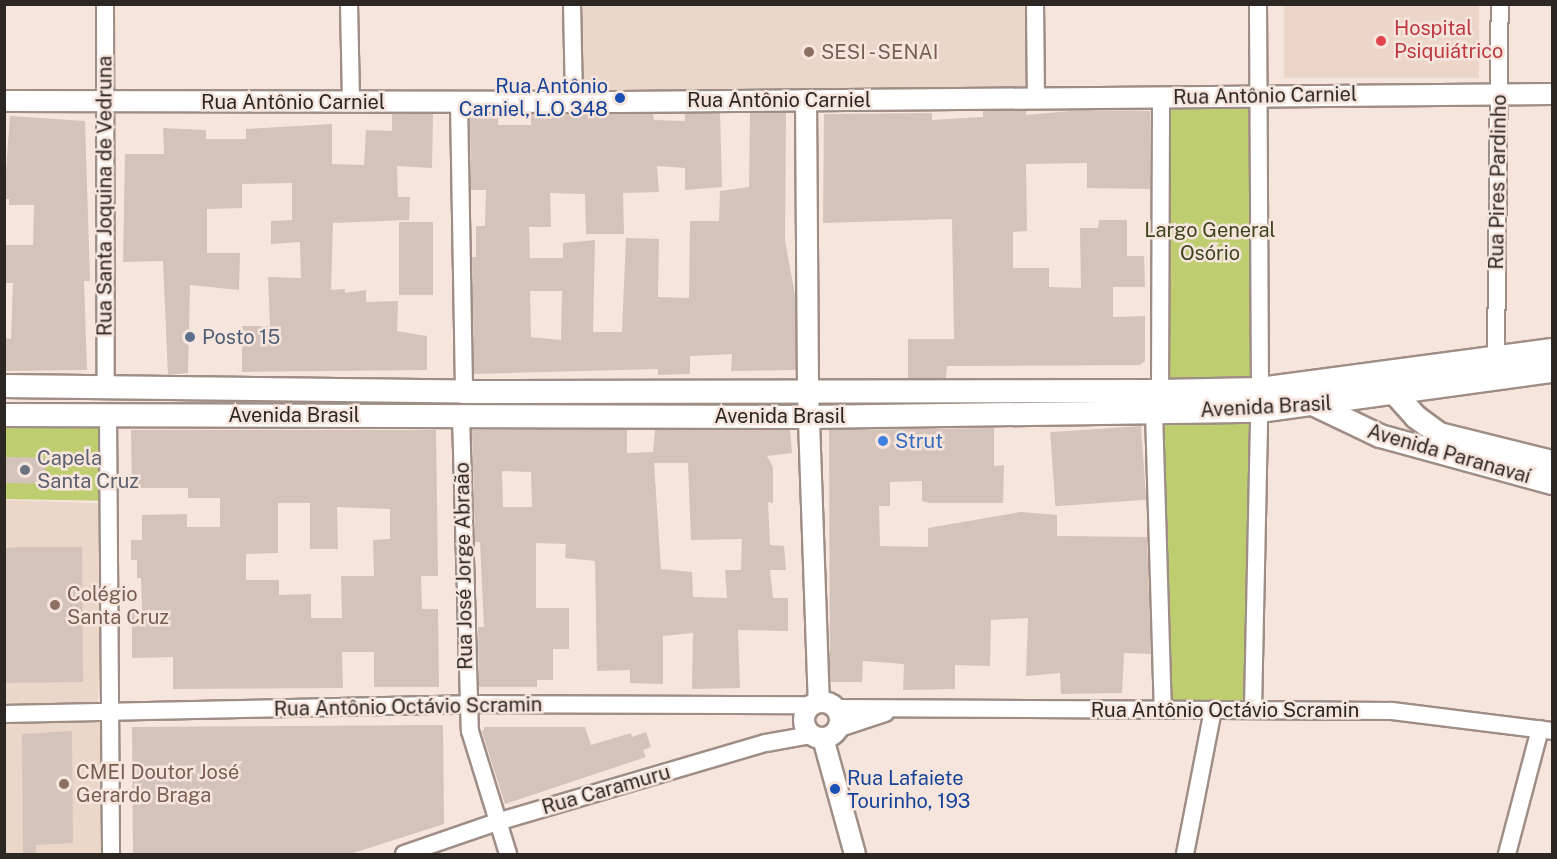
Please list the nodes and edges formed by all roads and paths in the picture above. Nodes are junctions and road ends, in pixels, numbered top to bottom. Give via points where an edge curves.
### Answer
1 (105, 4) edge
2 (349, 4) edge
3 (572, 4) edge
4 (1035, 4) edge
5 (1258, 4) edge
6 (1500, 4) edge
7 (1552, 94) edge
8 (1259, 95) junction
9 (1498, 96) junction
10 (1161, 97) junction
11 (1036, 99) junction
12 (806, 100) junction
13 (4, 101) edge
14 (105, 101) junction
15 (574, 101) junction
16 (459, 102) junction
17 (351, 103) junction
18 (1552, 350) edge
19 (1496, 359) junction
20 (1552, 371) edge
21 (1383, 374) junction
22 (4, 386) edge
23 (106, 387) junction
24 (464, 392) junction
25 (808, 392) junction
26 (1393, 395) junction
27 (1260, 400) junction
28 (1157, 401) junction
29 (1315, 405) junction
30 (4, 415) edge
31 (461, 415) junction
32 (108, 416) junction
33 (808, 417) junction
34 (1552, 462) edge
35 (1552, 483) edge
36 (468, 704) junction
37 (822, 705) junction
38 (897, 709) junction
39 (1163, 709) junction
40 (1253, 709) junction
41 (1213, 710) junction
42 (4, 714) edge
43 (110, 714) junction
44 (1546, 730) edge
45 (824, 734) junction
46 (497, 822) junction
47 (111, 855) edge
48 (404, 855) edge
49 (508, 855) edge
50 (855, 855) edge
51 (1185, 855) edge
52 (1507, 855) edge

1 - 14 street, Rua Santa Joquina de Vedruna
2 - 17 street
3 - 15 street
4 - 11 street
5 - 8 street
6 - 9 street, Rua Pires Pardinho
7 - 9 street, Rua Antônio Carniel
8 - 9 street, Rua Antônio Carniel
8 - 10 street, Rua Antônio Carniel
8 - 27 street
9 - 19 street, Rua Pires Pardinho
10 - 11 street, Rua Antônio Carniel
10 - 28 street
11 - 12 street, Rua Antônio Carniel
12 - 15 street, Rua Antônio Carniel
12 - 25 street
13 - 14 street, Rua Antônio Carniel
14 - 17 street, Rua Antônio Carniel
14 - 23 street, Rua Santa Joquina de Vedruna
15 - 16 street, Rua Antônio Carniel
16 - 17 street, Rua Antônio Carniel
16 - 24 street
18 - 19 main road, Avenida Brasil
19 - 21 main road, Avenida Brasil
20 - 26 main road, Avenida Brasil
21 - 26 main road, Avenida Paranavaí
21 - 27 main road, Avenida Brasil
22 - 23 main road, Avenida Brasil
23 - 24 main road, Avenida Brasil
24 - 25 main road, Avenida Brasil
25 - 28 main road, Avenida Brasil
25 - 33 street
26 - 29 main road, Avenida Brasil
26 - 34 main road, Avenida Paranavaí via 1439,434
27 - 28 main road, Avenida Brasil
27 - 29 main road, Avenida Brasil
27 - 40 street
28 - 33 main road, Avenida Brasil
28 - 39 street
29 - 35 main road, Avenida Paranavaí via 1380,436
30 - 32 main road, Avenida Brasil
31 - 32 main road, Avenida Brasil
31 - 33 main road, Avenida Brasil
31 - 36 street, Rua José Jorge Abraão
32 - 43 street
33 - 37 street
36 - 37 street, Rua Antônio Octávio Scramin
36 - 43 street, Rua Antônio Octávio Scramin
36 - 46 street, Rua José Jorge Abraão via 470,731
37 - 38 street, Rua Antônio Octávio Scramin
37 - 45 street via 840,718
37 - 45 street via 804,719
38 - 39 street, Rua Antônio Octávio Scramin
38 - 45 street, Rua Antônio Octávio Scramin
39 - 41 street, Rua Antônio Octávio Scramin
40 - 41 street, Rua Antônio Octávio Scramin
40 - 44 street, Rua Antônio Octávio Scramin via 1392,711
41 - 51 street
42 - 43 street, Rua Antônio Octávio Scramin
43 - 47 street
44 - 52 street
45 - 46 street, Rua Caramuru via 766,743
45 - 50 street
46 - 48 street, Rua Caramuru
46 - 49 street, Rua José Jorge Abraão

